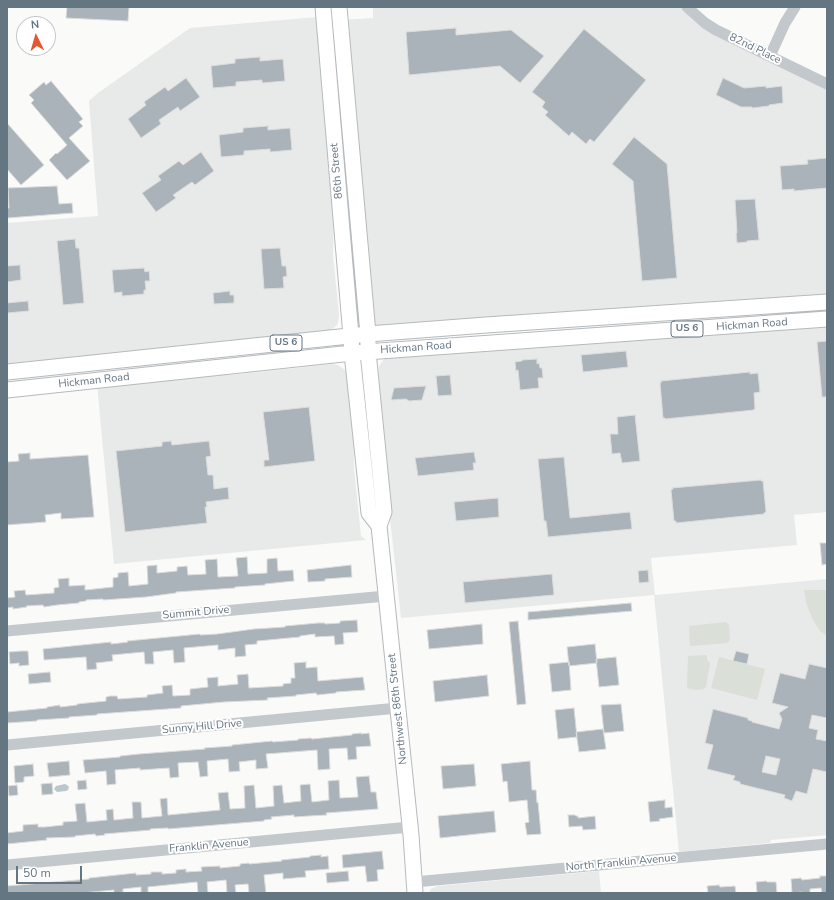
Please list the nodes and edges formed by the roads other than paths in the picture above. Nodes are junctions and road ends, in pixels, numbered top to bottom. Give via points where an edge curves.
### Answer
1 (323, 7) edge
2 (339, 7) edge
3 (687, 7) edge
4 (795, 7) edge
5 (770, 56) junction
6 (827, 84) edge
7 (827, 302) edge
8 (827, 319) edge
9 (368, 334) junction
10 (351, 336) junction
11 (368, 352) junction
12 (352, 353) junction
13 (7, 372) edge
14 (7, 390) edge
15 (379, 526) junction
16 (386, 596) junction
17 (7, 631) edge
18 (398, 708) junction
19 (7, 745) edge
20 (410, 827) junction
21 (827, 844) edge
22 (7, 865) edge
23 (415, 888) edge

1 - 10 main road, 86th Street
2 - 9 main road, 86th Street
3 - 5 street, 82nd Place via 704,23
4 - 5 street
5 - 6 street, 82nd Place
7 - 9 main road, Hickman Road / US 6
8 - 11 main road, Hickman Road / US 6
9 - 10 main road, Hickman Road / US 6
9 - 11 main road, Northwest 86th Street
10 - 12 main road, Northwest 86th Street
10 - 13 main road, Hickman Road / US 6
11 - 12 main road, Hickman Road / US 6
11 - 15 main road, Northwest 86th Street via 384,512
12 - 14 main road, Hickman Road / US 6
12 - 15 main road, Northwest 86th Street via 369,513
15 - 16 main road, Northwest 86th Street
16 - 17 street, Summit Drive
16 - 18 main road, Northwest 86th Street
18 - 19 street, Sunny Hill Drive
18 - 20 main road, Northwest 86th Street
20 - 22 street, Franklin Avenue
20 - 23 main road, Northwest 86th Street
21 - 23 street, North Franklin Avenue

